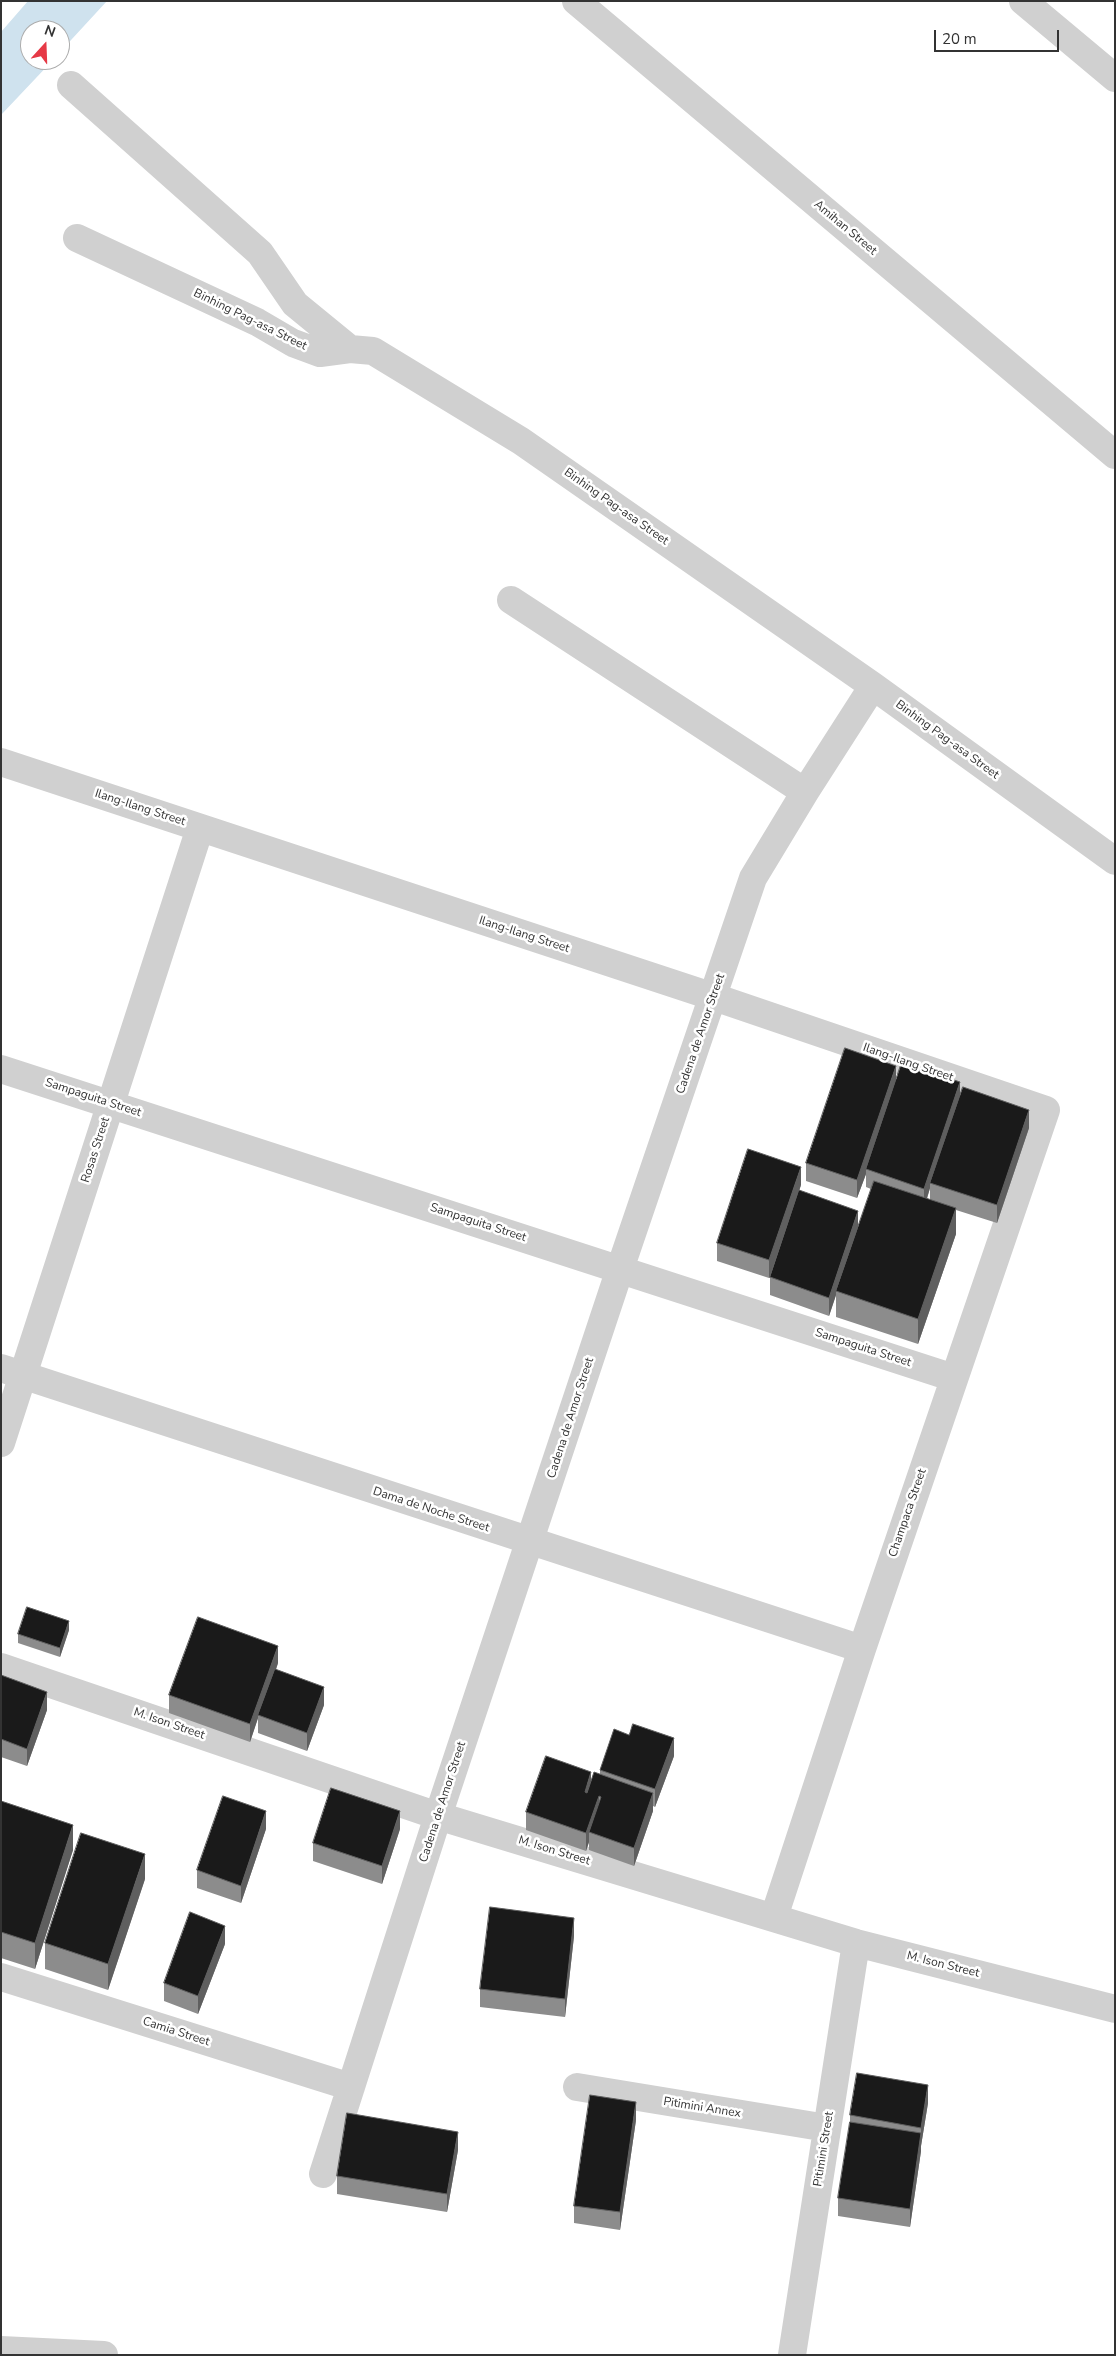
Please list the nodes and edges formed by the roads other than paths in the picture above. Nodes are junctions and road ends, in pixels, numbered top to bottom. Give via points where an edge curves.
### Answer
1 (576, 1) edge
2 (1023, 1) edge
3 (1115, 78) edge
4 (71, 85) dead end
5 (77, 238) dead end
6 (350, 349) junction
7 (1115, 455) edge
8 (510, 600) dead end
9 (873, 686) junction
10 (1, 762) edge
11 (805, 792) junction
12 (200, 828) junction
13 (1115, 861) edge
14 (714, 997) junction
15 (1, 1069) edge
16 (111, 1104) junction
17 (1046, 1110) joint
18 (620, 1269) junction
19 (12, 1372) edge
20 (954, 1378) junction
21 (1, 1443) edge
22 (530, 1542) junction
23 (862, 1649) junction
24 (1, 1667) edge
25 (438, 1816) junction
26 (774, 1917) junction
27 (856, 1943) junction
28 (1, 1976) edge
29 (1115, 2009) edge
30 (351, 2087) junction
31 (576, 2087) dead end
32 (827, 2128) junction
33 (323, 2174) dead end
34 (1, 2350) edge
35 (104, 2355) edge
36 (792, 2355) edge

1 - 7 street, Amihan Street
2 - 3 street
4 - 6 street via 260,253 295,304
5 - 6 street, Binhing Pag-asa Street via 257,322 293,343 320,352
6 - 9 street, Binhing Pag-asa Street via 373,351 521,441
8 - 11 street
9 - 11 street, Cadena de Amor Street
9 - 13 street, Binhing Pag-asa Street
10 - 12 street, Ilang-Ilang Street
11 - 14 street, Cadena de Amor Street via 753,878
12 - 14 street, Ilang-Ilang Street
12 - 16 street, Rosas Street
14 - 17 street, Ilang-Ilang Street
14 - 18 street, Cadena de Amor Street
15 - 16 street, Sampaguita Street
16 - 18 street, Sampaguita Street
16 - 19 street, Rosas Street
17 - 20 street, Champaca Street
18 - 20 street, Sampaguita Street
18 - 22 street, Cadena de Amor Street
19 - 21 street, Rosas Street
19 - 22 street, Dama de Noche Street
20 - 23 street, Champaca Street
22 - 23 street, Dama de Noche Street
22 - 25 street, Cadena de Amor Street
23 - 26 street, Champaca Street
24 - 25 street, M. Ison Street
25 - 26 street, M. Ison Street
25 - 30 street, Cadena de Amor Street
26 - 27 street, M. Ison Street
27 - 29 street, M. Ison Street
27 - 32 street, Pitimini Street
28 - 30 street, Camia Street
30 - 33 street, Cadena de Amor Street
31 - 32 street, Pitimini Annex
32 - 36 street, Pitimini Street
34 - 35 street

